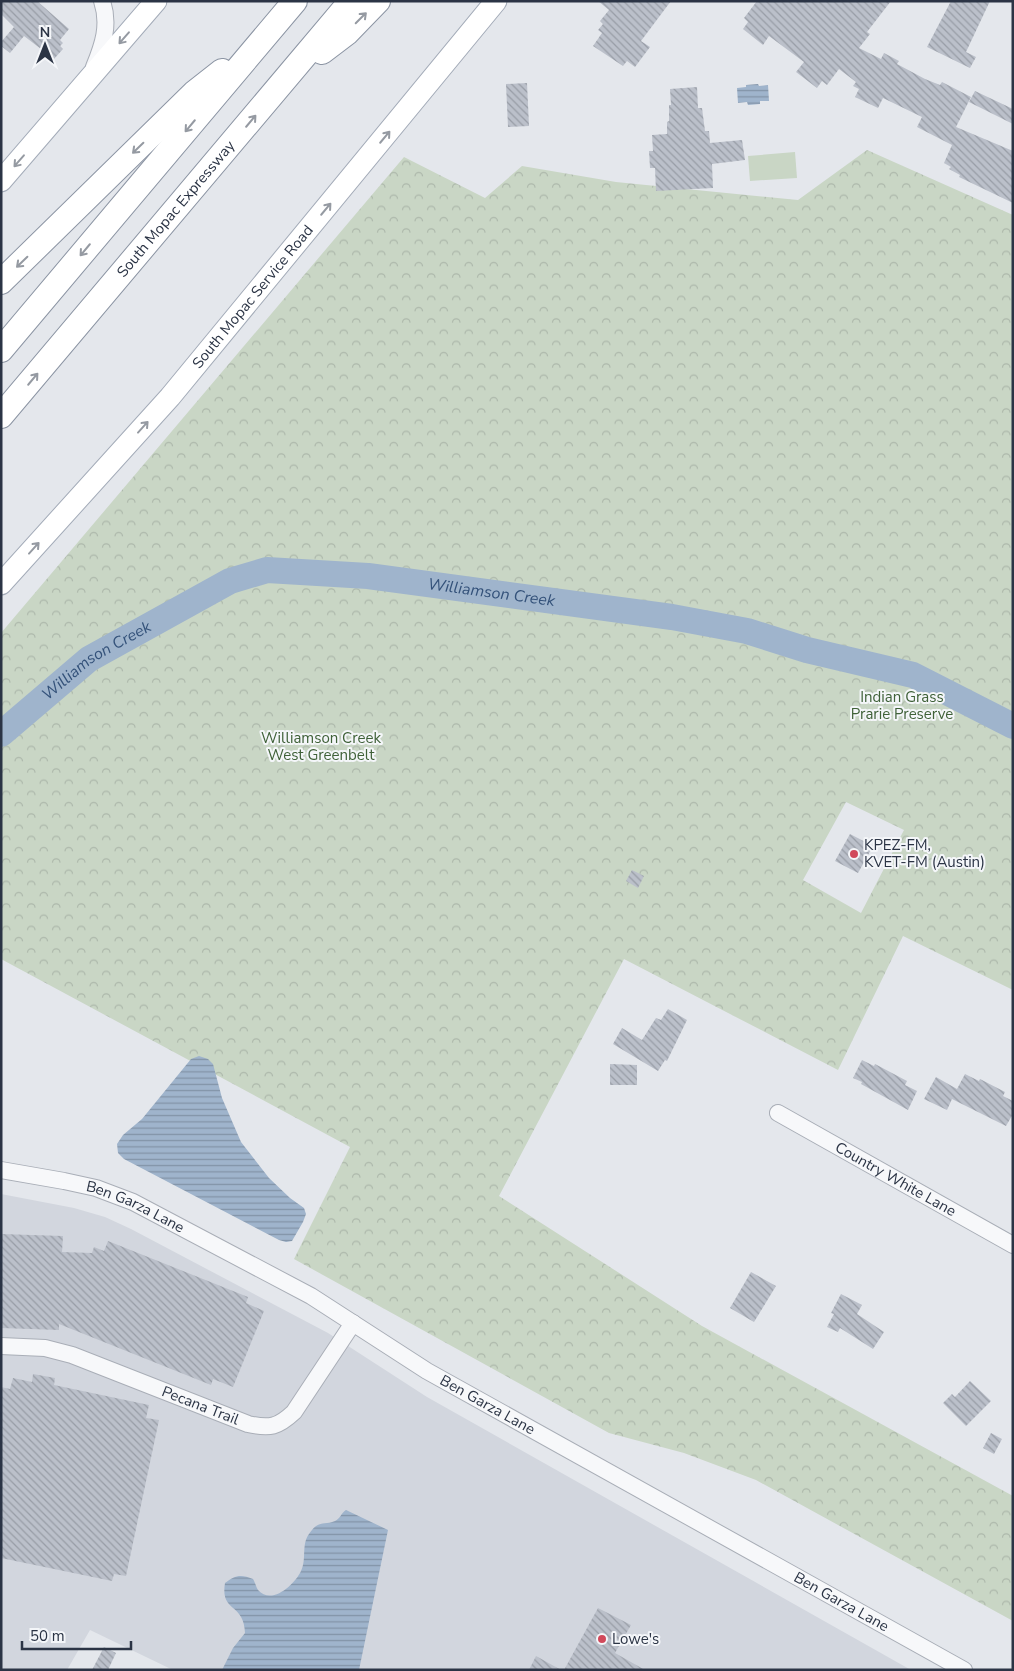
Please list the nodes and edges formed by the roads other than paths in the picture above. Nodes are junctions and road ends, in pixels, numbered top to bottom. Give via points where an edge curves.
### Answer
1 (102, 1) edge
2 (156, 1) edge
3 (295, 1) edge
4 (351, 1) edge
5 (378, 1) edge
6 (496, 1) edge
7 (266, 35) junction
8 (89, 79) junction
9 (283, 82) junction
10 (1, 182) edge
11 (1, 282) edge
12 (1, 350) edge
13 (1, 416) edge
14 (1, 584) edge
15 (778, 1113) dead end
16 (1, 1170) edge
17 (1013, 1245) edge
18 (354, 1323) junction
19 (1, 1346) edge
20 (964, 1670) edge

1 - 8 street via 106,33
2 -> 8 main road
3 - 7 highway
4 - 9 highway, South Mopac Expressway
9 -> 5 highway via 346,32
14 -> 6 main road, South Mopac Service Road via 170,397
7 -> 11 highway via 194,93
7 -> 12 highway
8 -> 10 main road
13 -> 9 highway, South Mopac Expressway
15 - 17 street, Country White Lane
16 - 18 street, Ben Garza Lane via 64,1180 132,1202 311,1296
18 - 19 street, Pecana Trail via 294,1412 286,1420 264,1428 72,1355 45,1348
18 - 20 street, Ben Garza Lane via 427,1371

